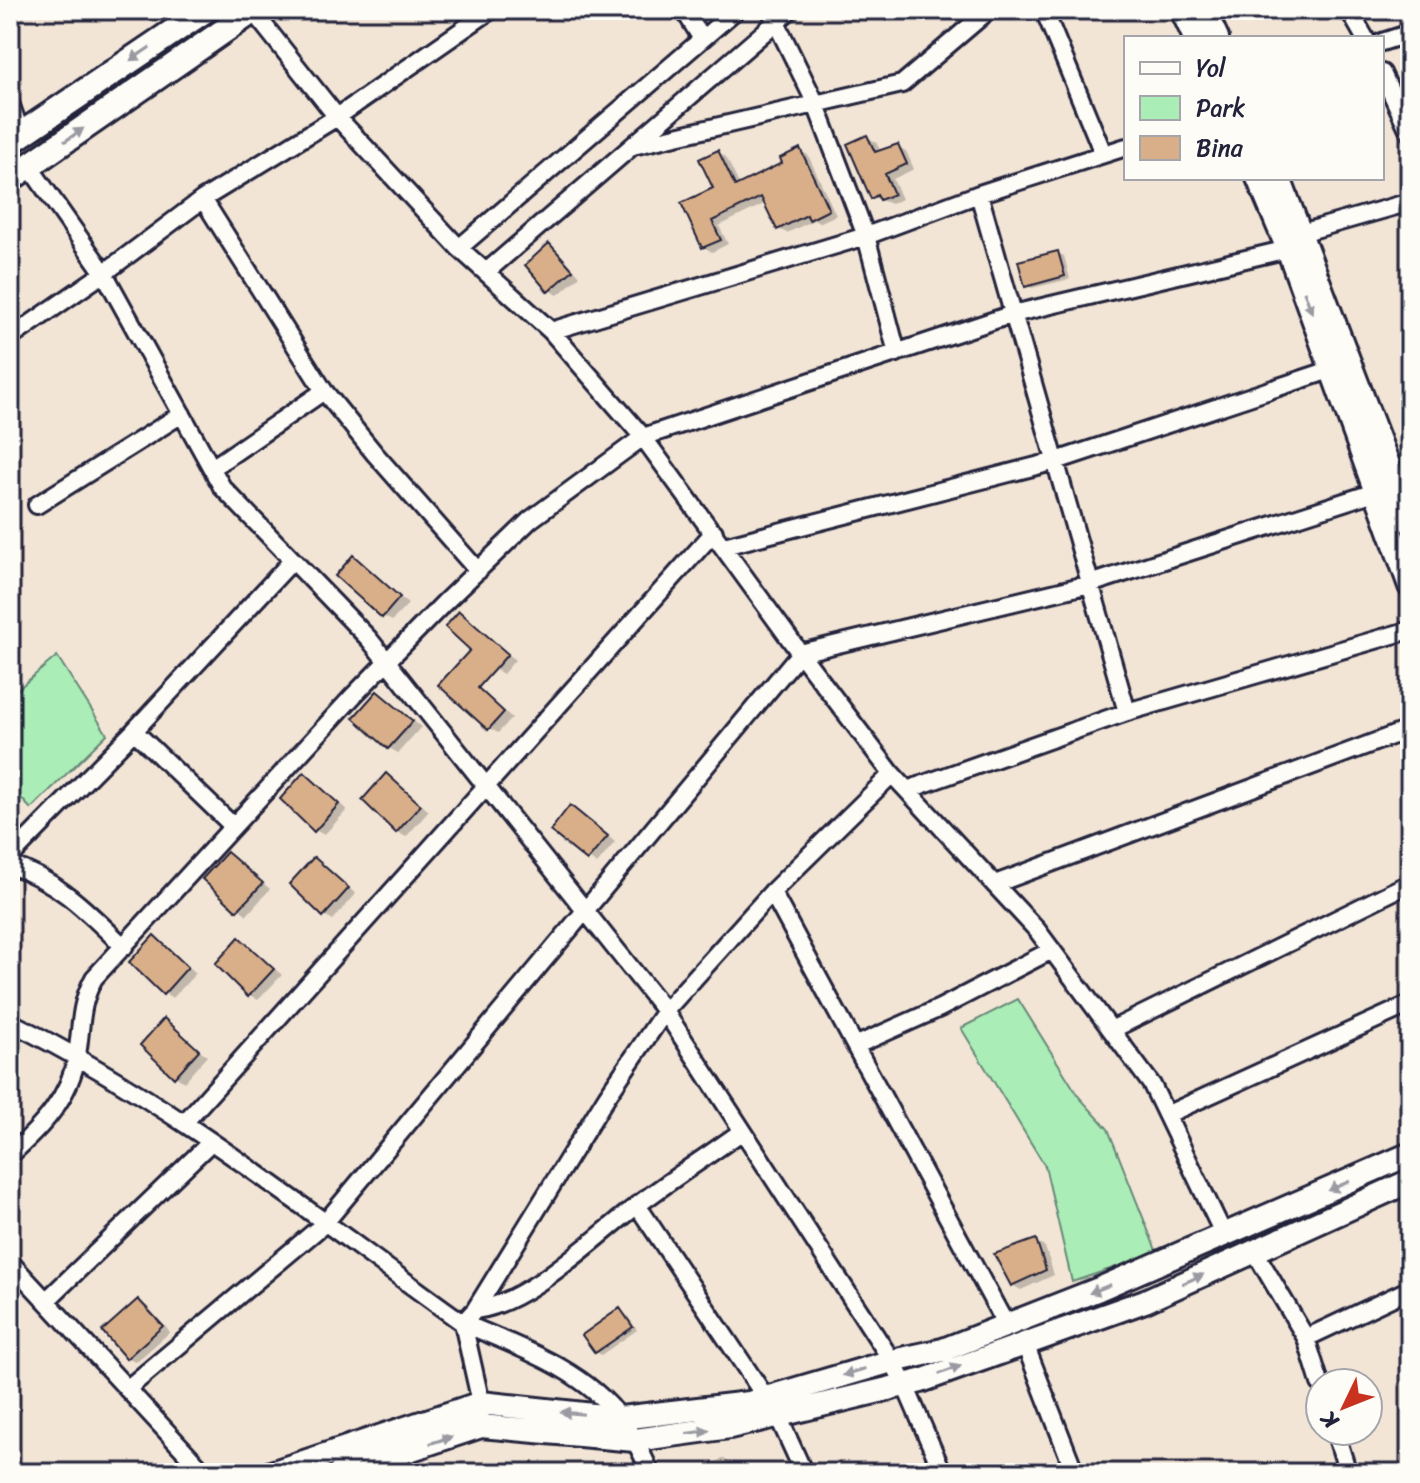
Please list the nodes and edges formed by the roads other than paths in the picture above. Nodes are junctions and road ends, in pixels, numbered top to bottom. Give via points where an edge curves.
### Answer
1 (205, 10) edge
2 (253, 10) edge
3 (491, 10) edge
4 (684, 10) edge
5 (736, 10) edge
6 (790, 10) edge
7 (989, 10) edge
8 (1044, 10) edge
9 (1182, 10) edge
10 (1204, 10) edge
11 (1349, 10) edge
12 (773, 16) edge
13 (1410, 33) edge
14 (1194, 36) edge
15 (1216, 36) edge
16 (1364, 36) edge
17 (702, 39) junction
18 (1384, 41) edge
19 (1384, 77) edge
20 (815, 102) junction
21 (10, 103) edge
22 (337, 117) junction
23 (1410, 133) edge
24 (16, 138) edge
25 (634, 146) junction
26 (1124, 148) edge
27 (1103, 153) junction
28 (20, 173) edge
29 (1259, 180) edge
30 (1280, 180) edge
31 (979, 194) junction
32 (203, 199) junction
33 (1410, 202) edge
34 (866, 236) junction
35 (1295, 241) junction
36 (459, 248) junction
37 (486, 272) junction
38 (104, 273) junction
39 (1013, 314) junction
40 (551, 331) junction
41 (10, 338) edge
42 (897, 353) junction
43 (1333, 369) junction
44 (324, 391) junction
45 (182, 414) junction
46 (643, 437) junction
47 (1056, 461) junction
48 (212, 468) junction
49 (1378, 491) junction
50 (37, 505) dead end
51 (1410, 522) edge
52 (714, 532) junction
53 (724, 546) junction
54 (291, 562) junction
55 (478, 571) junction
56 (1090, 584) junction
57 (1410, 586) edge
58 (1410, 630) edge
59 (800, 653) junction
60 (387, 662) junction
61 (1127, 712) junction
62 (1410, 729) edge
63 (134, 731) junction
64 (892, 774) junction
65 (487, 788) junction
66 (907, 790) junction
67 (233, 826) junction
68 (10, 857) edge
69 (10, 865) edge
70 (1410, 883) edge
71 (995, 884) junction
72 (772, 892) junction
73 (586, 913) junction
74 (124, 947) junction
75 (1052, 950) junction
76 (1410, 1004) edge
77 (665, 1011) junction
78 (10, 1022) edge
79 (1111, 1030) junction
80 (857, 1045) junction
81 (77, 1057) junction
82 (1168, 1114) junction
83 (184, 1123) junction
84 (741, 1132) junction
85 (211, 1142) junction
86 (1410, 1154) edge
87 (10, 1155) edge
88 (1410, 1181) edge
89 (637, 1205) junction
90 (324, 1224) junction
91 (1224, 1235) junction
92 (1255, 1252) junction
93 (10, 1262) edge
94 (1410, 1289) edge
95 (46, 1301) junction
96 (475, 1310) junction
97 (463, 1323) junction
98 (1006, 1325) junction
99 (1306, 1338) junction
100 (1025, 1344) junction
101 (892, 1361) junction
102 (1315, 1367) edge
103 (904, 1383) junction
104 (127, 1389) junction
105 (481, 1403) junction
106 (772, 1407) junction
107 (621, 1418) junction
108 (481, 1426) junction
109 (635, 1440) junction
110 (1340, 1447) edge
111 (205, 1473) edge
112 (271, 1473) edge
113 (340, 1473) edge
114 (651, 1473) edge
115 (804, 1473) edge
116 (943, 1473) edge
117 (1075, 1473) edge
118 (1348, 1473) edge

1 -> 24 main road
2 - 22 street
28 -> 2 main road
3 - 22 street
4 - 17 street
5 - 17 street
6 - 12 street
7 - 20 street via 902,84
8 - 27 street
9 - 14 street
10 - 15 street
11 - 16 street
12 - 20 street
12 - 25 street
13 - 18 street
17 - 36 street
19 - 23 street
20 - 25 street
20 - 34 street
21 - 24 street
22 - 32 street
22 - 36 street
25 - 37 street
26 - 27 street
27 - 31 street
28 - 38 street
29 - 35 street
30 - 35 street
31 - 34 street
31 - 39 street
32 - 38 street
32 - 44 street
33 - 35 street
34 - 40 street
34 - 42 street
35 - 39 street
35 -> 43 street
35 - 51 street
36 - 37 street
37 - 40 street
38 - 41 street
38 - 45 street
39 - 42 street
39 - 47 street
40 - 46 street
42 - 46 street
43 - 47 street
43 - 49 street
44 - 48 street
44 - 55 street
45 - 48 street
45 - 50 street
46 - 52 street
46 - 55 street via 530,520
47 - 53 street
47 - 56 street
48 - 54 street via 222,487
49 - 56 street
49 - 57 street
52 - 53 street
52 - 65 street
53 - 59 street
54 - 60 street
54 - 63 street
55 - 60 street
56 - 59 street
56 - 61 street
58 - 61 street
59 - 64 street
59 - 73 street
60 - 65 street
60 - 67 street
61 - 66 street
62 - 71 street
63 - 67 street
63 - 68 street
64 - 66 street
64 - 72 street
65 - 73 street
65 - 83 street
66 - 71 street
67 - 74 street
69 - 74 street via 70,895
70 - 79 street
71 - 75 street
72 - 77 street
72 - 80 street
73 - 77 street
73 - 90 street
74 - 81 street via 83,997
75 - 79 street
75 - 80 street
76 - 82 street
77 - 84 street
77 - 96 street
78 - 81 street
79 - 82 street
80 - 98 street
81 - 83 street
81 - 87 street via 58,1106
82 - 91 street
83 - 85 street
84 - 89 street
84 - 101 street
85 - 90 street
85 - 95 street
86 -> 91 street
88 - 92 street
89 - 96 street via 519,1297
89 - 106 street
90 - 97 street
90 - 104 street
91 -> 98 street
92 - 99 street
100 -> 92 street via 1145,1301
93 - 95 street
94 - 99 street
95 - 104 street
96 - 97 street
97 - 105 street
97 - 107 street via 549,1362 598,1394
98 - 101 street via 943,1350
99 - 102 street
103 -> 100 street
100 - 117 street
101 - 103 street
101 -> 106 street
103 - 106 street
103 - 116 street
104 - 111 street
107 -> 105 street
105 - 108 street
105 - 112 street
106 - 107 street via 749,1403
109 -> 106 street via 730,1427
106 - 115 street
107 - 109 street
108 - 109 street
113 -> 108 street
109 - 114 street
110 - 118 street

